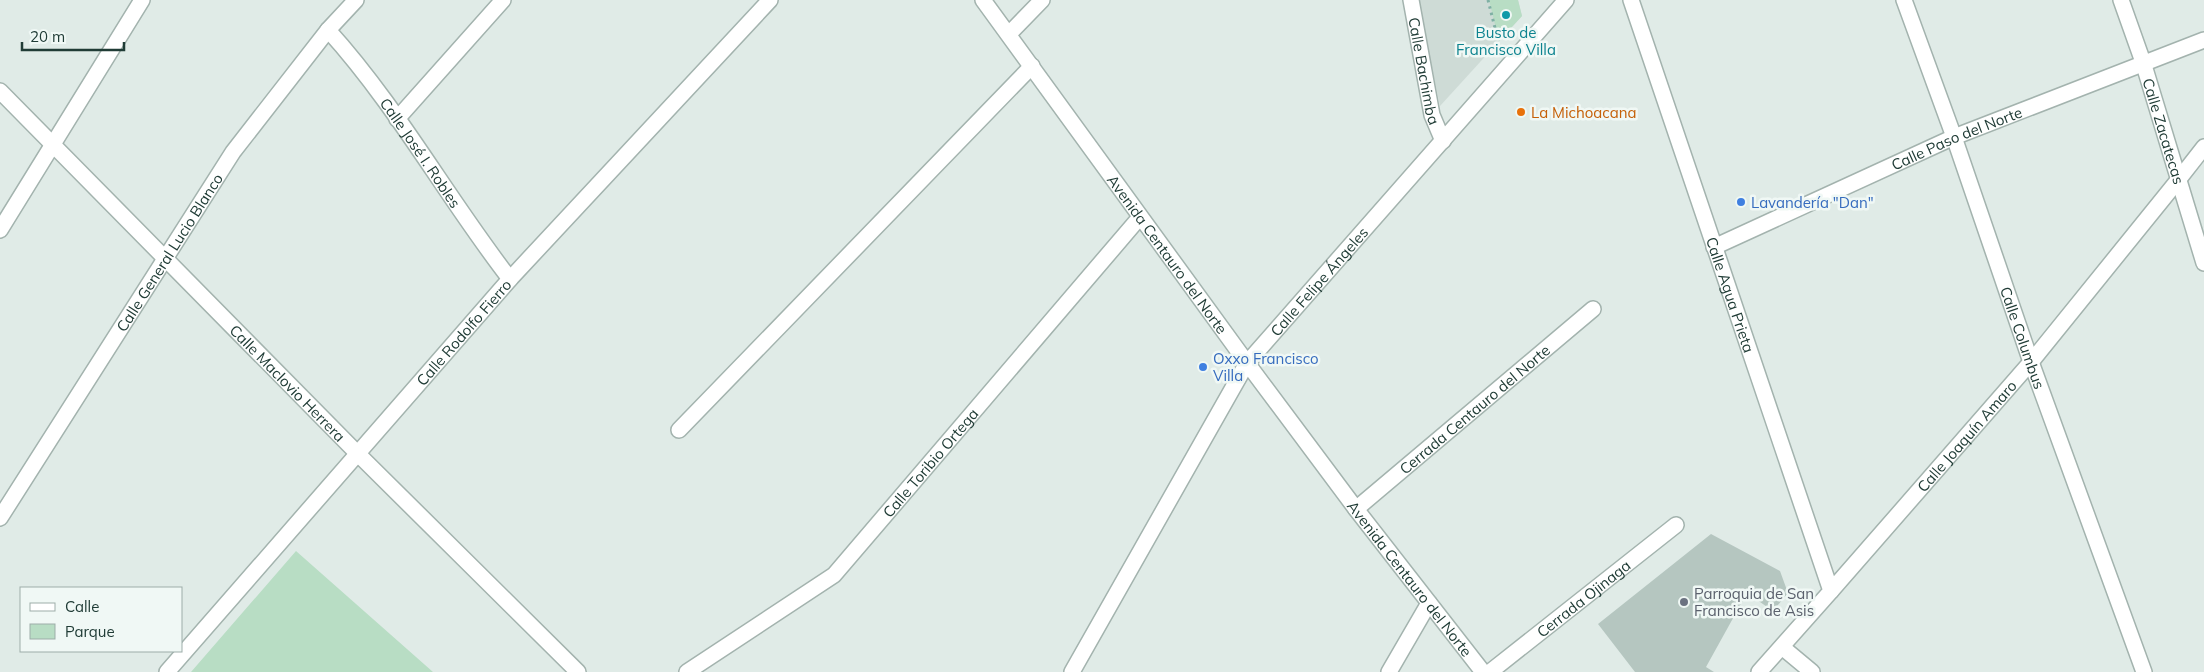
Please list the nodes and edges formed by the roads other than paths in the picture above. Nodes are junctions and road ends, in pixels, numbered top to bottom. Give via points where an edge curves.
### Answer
1 (142, 0) edge
2 (356, 0) edge
3 (503, 0) edge
4 (770, 0) edge
5 (983, 0) edge
6 (1042, 0) edge
7 (1410, 0) edge
8 (1566, 0) edge
9 (1631, 0) edge
10 (1904, 0) edge
11 (2121, 0) edge
12 (328, 30) junction
13 (1009, 34) junction
14 (2204, 40) edge
15 (2143, 62) junction
16 (1032, 66) junction
17 (0, 91) edge
18 (398, 119) junction
19 (1954, 137) junction
20 (1443, 141) junction
21 (52, 144) junction
22 (2204, 147) edge
23 (2179, 179) junction
24 (1140, 217) junction
25 (0, 230) edge
26 (1714, 246) junction
27 (164, 257) junction
28 (2204, 263) edge
29 (510, 279) junction
30 (1593, 309) dead end
31 (2031, 362) junction
32 (1247, 363) junction
33 (679, 430) dead end
34 (357, 453) junction
35 (1356, 509) junction
36 (0, 518) edge
37 (1676, 525) dead end
38 (1831, 591) junction
39 (1429, 603) junction
40 (1782, 647) junction
41 (167, 672) edge
42 (578, 672) edge
43 (687, 672) edge
44 (1072, 672) edge
45 (1390, 672) edge
46 (1484, 672) edge
47 (1490, 672) edge
48 (1759, 672) edge
49 (1812, 672) edge
50 (2144, 672) edge

1 - 21 street
2 - 12 street, Calle General Lucio Blanco
3 - 18 street
4 - 29 street, Calle Rodolfo Fierro
5 - 13 street, Avenida Centauro del Norte
6 - 13 street
7 - 20 street, Calle Bachimba via 1432,115
8 - 20 street, Calle Felipe Ángeles
9 - 26 street, Calle Agua Prieta
10 - 19 street, Calle Columbus
11 - 15 street, Calle Zacatecas
12 - 18 street, Calle José I. Robles
12 - 27 street, Calle General Lucio Blanco via 233,152
13 - 16 street, Avenida Centauro del Norte
14 - 15 street, Calle Paso del Norte
15 - 19 street, Calle Paso del Norte
15 - 23 street, Calle Zacatecas
16 - 24 street, Avenida Centauro del Norte
16 - 33 street
17 - 21 street, Calle Maclovio Herrera
18 - 29 street, Calle José I. Robles
19 - 26 street, Calle Paso del Norte
19 - 31 street, Calle Columbus
20 - 32 street, Calle Felipe Ángeles
21 - 25 street
21 - 27 street, Calle Maclovio Herrera
22 - 23 street, Calle Joaquín Amaro
23 - 28 street, Calle Zacatecas
23 - 31 street, Calle Joaquín Amaro
24 - 32 street, Avenida Centauro del Norte
24 - 43 street, Calle Toribio Ortega via 834,575
26 - 38 street, Calle Agua Prieta
27 - 34 street, Calle Maclovio Herrera
27 - 36 street, Calle General Lucio Blanco
29 - 34 street, Calle Rodolfo Fierro
30 - 35 street, Cerrada Centauro del Norte
31 - 38 street, Calle Joaquín Amaro
31 - 50 street, Calle Columbus
32 - 35 street, Avenida Centauro del Norte
32 - 44 street, Calle Felipe Ángeles
34 - 41 street, Calle Rodolfo Fierro
34 - 42 street, Calle Maclovio Herrera
35 - 39 street, Avenida Centauro del Norte
37 - 47 street, Cerrada Ojinaga
38 - 40 street, Calle Joaquín Amaro
39 - 45 street
39 - 46 street, Avenida Centauro del Norte
40 - 48 street, Calle Joaquín Amaro
40 - 49 street

